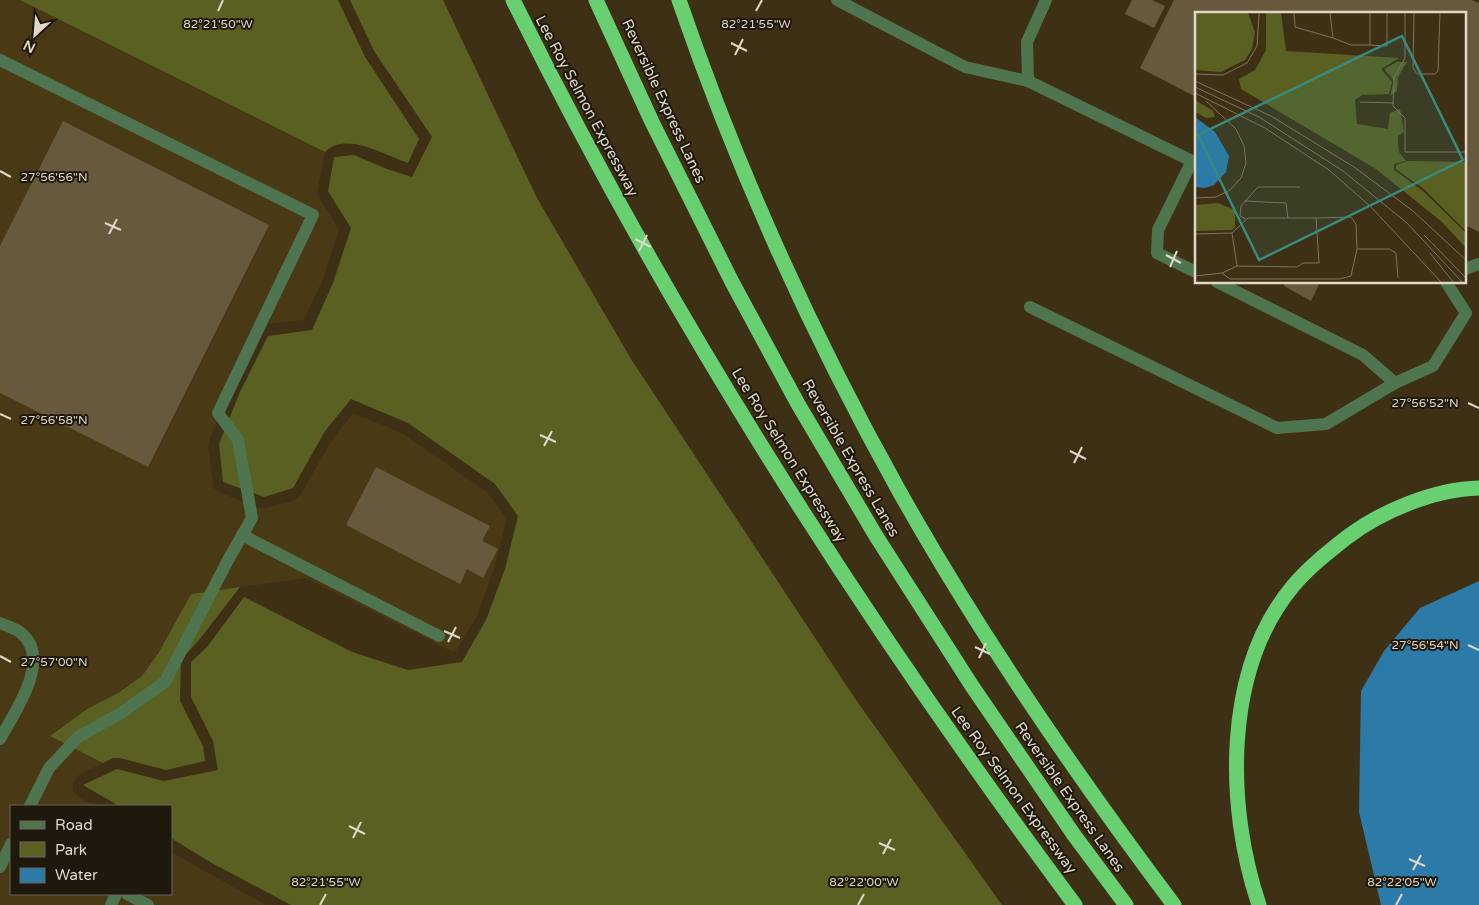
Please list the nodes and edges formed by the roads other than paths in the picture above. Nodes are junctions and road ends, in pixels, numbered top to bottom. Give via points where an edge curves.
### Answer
1 (513, 0) edge
2 (596, 0) edge
3 (679, 0) edge
4 (837, 0) edge
5 (1046, 0) edge
6 (0, 60) edge
7 (1028, 81) junction
8 (1194, 162) edge
9 (1479, 264) edge
10 (1466, 269) edge
11 (1195, 272) edge
12 (1221, 284) edge
13 (1447, 284) edge
14 (1030, 307) dead end
15 (1394, 383) junction
16 (1479, 488) edge
17 (242, 535) junction
18 (0, 623) edge
19 (439, 636) dead end
20 (0, 739) edge
21 (30, 805) edge
22 (10, 846) edge
23 (0, 867) edge
24 (129, 895) edge
25 (148, 905) edge
26 (1076, 905) edge
27 (1126, 905) edge
28 (1174, 905) edge
29 (1259, 905) edge

1 - 26 highway, Lee Roy Selmon Expressway via 602,175 770,462 1002,807
2 - 27 highway, Reversible Express Lanes via 652,122 732,282 798,404 876,536 972,686
3 - 28 highway via 704,73 775,244 850,400 898,489 992,646
4 - 7 lane via 965,67
5 - 7 lane via 1027,42
6 - 17 lane via 313,216 218,414 238,440 252,518
7 - 8 lane
8 - 11 lane via 1158,230 1158,253
9 - 10 lane
12 - 15 lane via 1363,355
13 - 15 lane via 1466,313 1433,366
14 - 15 lane via 1277,428 1326,424
16 - 29 highway via 1422,500 1375,519 1354,533 1311,567 1292,587 1264,632 1246,682 1240,711 1236,772 1242,831
17 - 19 lane
17 - 21 lane via 165,682 121,713 78,737 49,768
18 - 20 lane via 21,633 30,646 33,660 31,682
22 - 23 lane
24 - 25 lane

